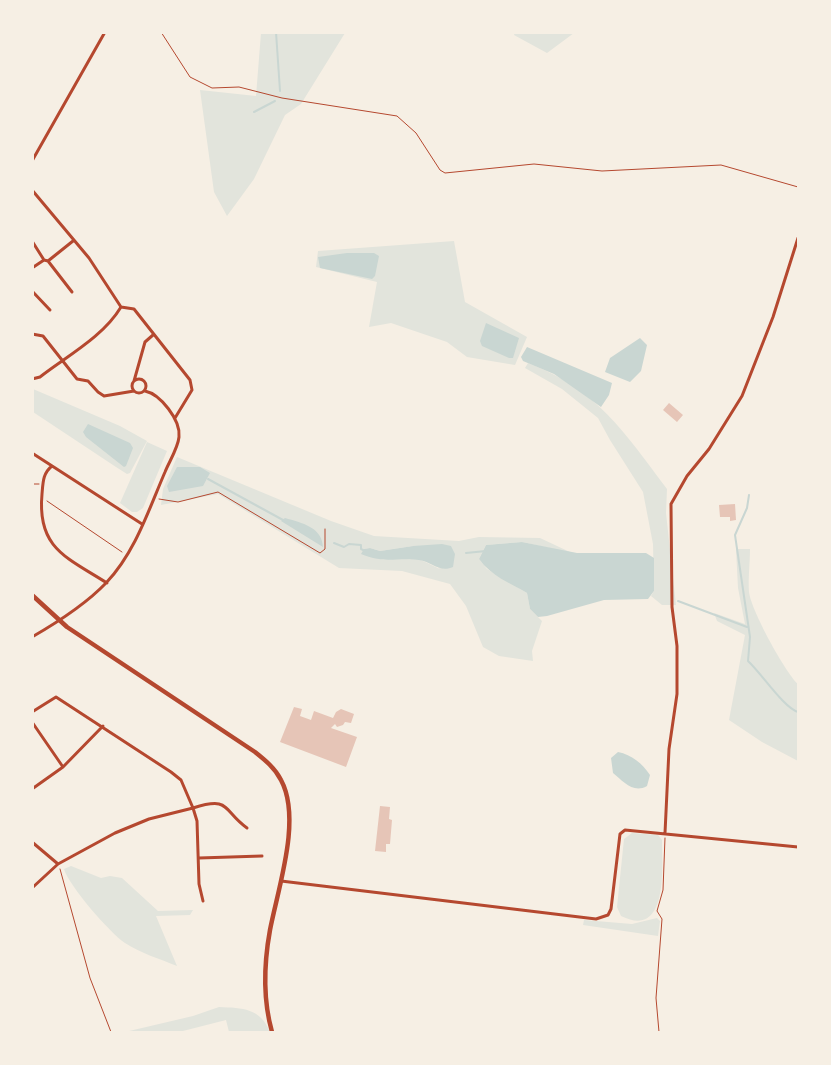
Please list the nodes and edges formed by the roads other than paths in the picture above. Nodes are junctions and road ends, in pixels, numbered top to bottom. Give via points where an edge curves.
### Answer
1 (105, 32) edge
2 (161, 32) edge
3 (32, 161) edge
4 (798, 187) edge
5 (32, 190) edge
6 (798, 238) edge
7 (32, 241) edge
8 (74, 241) junction
9 (46, 260) junction
10 (32, 268) edge
11 (32, 291) edge
12 (72, 292) dead end
13 (121, 307) junction
14 (50, 310) dead end
15 (32, 334) edge
16 (153, 335) junction
17 (62, 360) junction
18 (32, 380) edge
19 (134, 381) junction
20 (134, 391) junction
21 (145, 391) junction
22 (175, 418) junction
23 (32, 453) edge
24 (52, 466) junction
25 (142, 524) junction
26 (106, 583) junction
27 (32, 595) edge
28 (57, 620) junction
29 (32, 637) edge
30 (32, 712) edge
31 (32, 722) edge
32 (103, 726) junction
33 (64, 767) junction
34 (32, 789) edge
35 (193, 808) junction
36 (247, 828) dead end
37 (665, 833) junction
38 (32, 842) edge
39 (798, 847) edge
40 (262, 856) dead end
41 (200, 858) junction
42 (58, 864) junction
43 (280, 880) junction
44 (32, 888) edge
45 (203, 901) dead end
46 (272, 1032) edge

1 - 3 street
2 - 4 lane via 190,77 212,88 239,87 282,98 397,116 416,133 445,174 534,164 602,171 721,165
5 - 8 street
6 - 37 street via 773,317 742,396 671,504 677,694
7 - 9 street
8 - 9 street
8 - 13 street
9 - 10 street
9 - 12 street
11 - 14 street
13 - 16 street via 134,309
13 - 17 street via 114,318 82,347
15 - 17 street via 43,336
16 - 19 street via 145,342
16 - 22 street via 190,380 192,390
17 - 18 street
17 - 20 street via 78,379 88,381 104,396
19 - 20 street
19 - 21 street via 144,381
20 - 21 street
21 - 22 street via 152,393
22 - 25 street via 179,437
23 - 24 street
24 - 25 street
24 - 26 street via 46,471 41,498 41,521 47,538
25 - 26 street via 127,555
26 - 28 street
27 - 28 main road
28 - 29 street
28 - 43 main road via 255,752 275,771 284,786 289,813
30 - 32 street via 56,697
31 - 33 street
32 - 33 street
32 - 35 street via 181,780
33 - 34 street
35 - 36 street via 207,803 221,804
35 - 41 street
35 - 42 street via 149,819 115,833
37 - 39 street
37 - 43 street via 628,829 621,832 611,909 608,915 596,919
38 - 42 street
40 - 41 street
41 - 45 street via 199,884
42 - 44 street
43 - 46 main road via 267,957 268,1013

